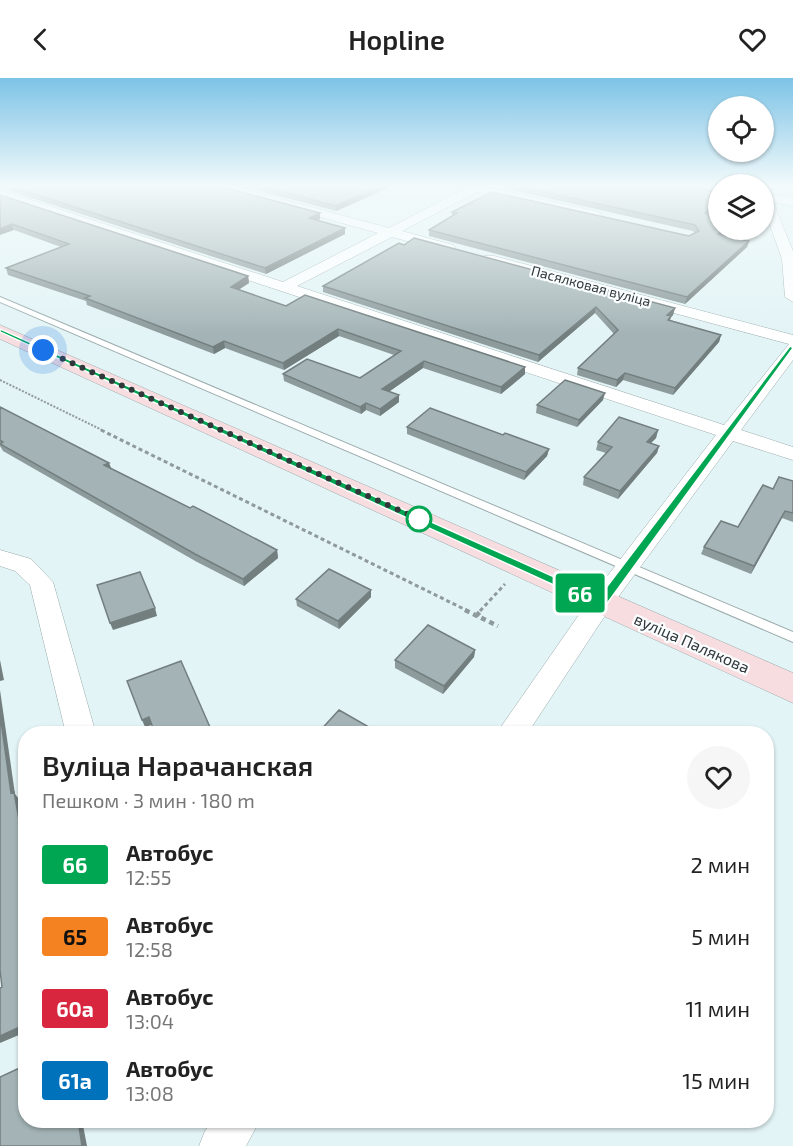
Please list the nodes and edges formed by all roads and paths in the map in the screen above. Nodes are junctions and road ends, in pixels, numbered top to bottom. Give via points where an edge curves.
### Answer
1 (125, 235) edge
2 (385, 235) edge
3 (401, 235) edge
4 (780, 235) edge
5 (284, 287) junction
6 (793, 297) edge
7 (0, 299) edge
8 (0, 331) edge
9 (793, 340) edge
10 (793, 348) edge
11 (0, 380) edge
12 (729, 433) junction
13 (793, 454) edge
14 (0, 558) edge
15 (628, 567) junction
16 (506, 583) dead end
17 (602, 603) junction
18 (476, 616) junction
19 (498, 626) dead end
20 (793, 637) edge
21 (793, 689) edge
22 (79, 726) edge
23 (516, 726) edge
24 (233, 1128) edge
25 (220, 1146) edge

1 - 5 street
2 - 5 street
3 - 9 street, Пасялковая вуліца
4 - 6 street via 789,259
5 - 12 street
7 - 15 lane
8 - 17 street, вуліца Палякова
10 - 12 street
11 - 18 path
12 - 13 street
12 - 15 street
14 - 22 street via 23,565 41,582
15 - 17 street
15 - 20 lane
16 - 18 path
17 - 21 street, вуліца Палякова
17 - 23 street
18 - 19 path
24 - 25 street

